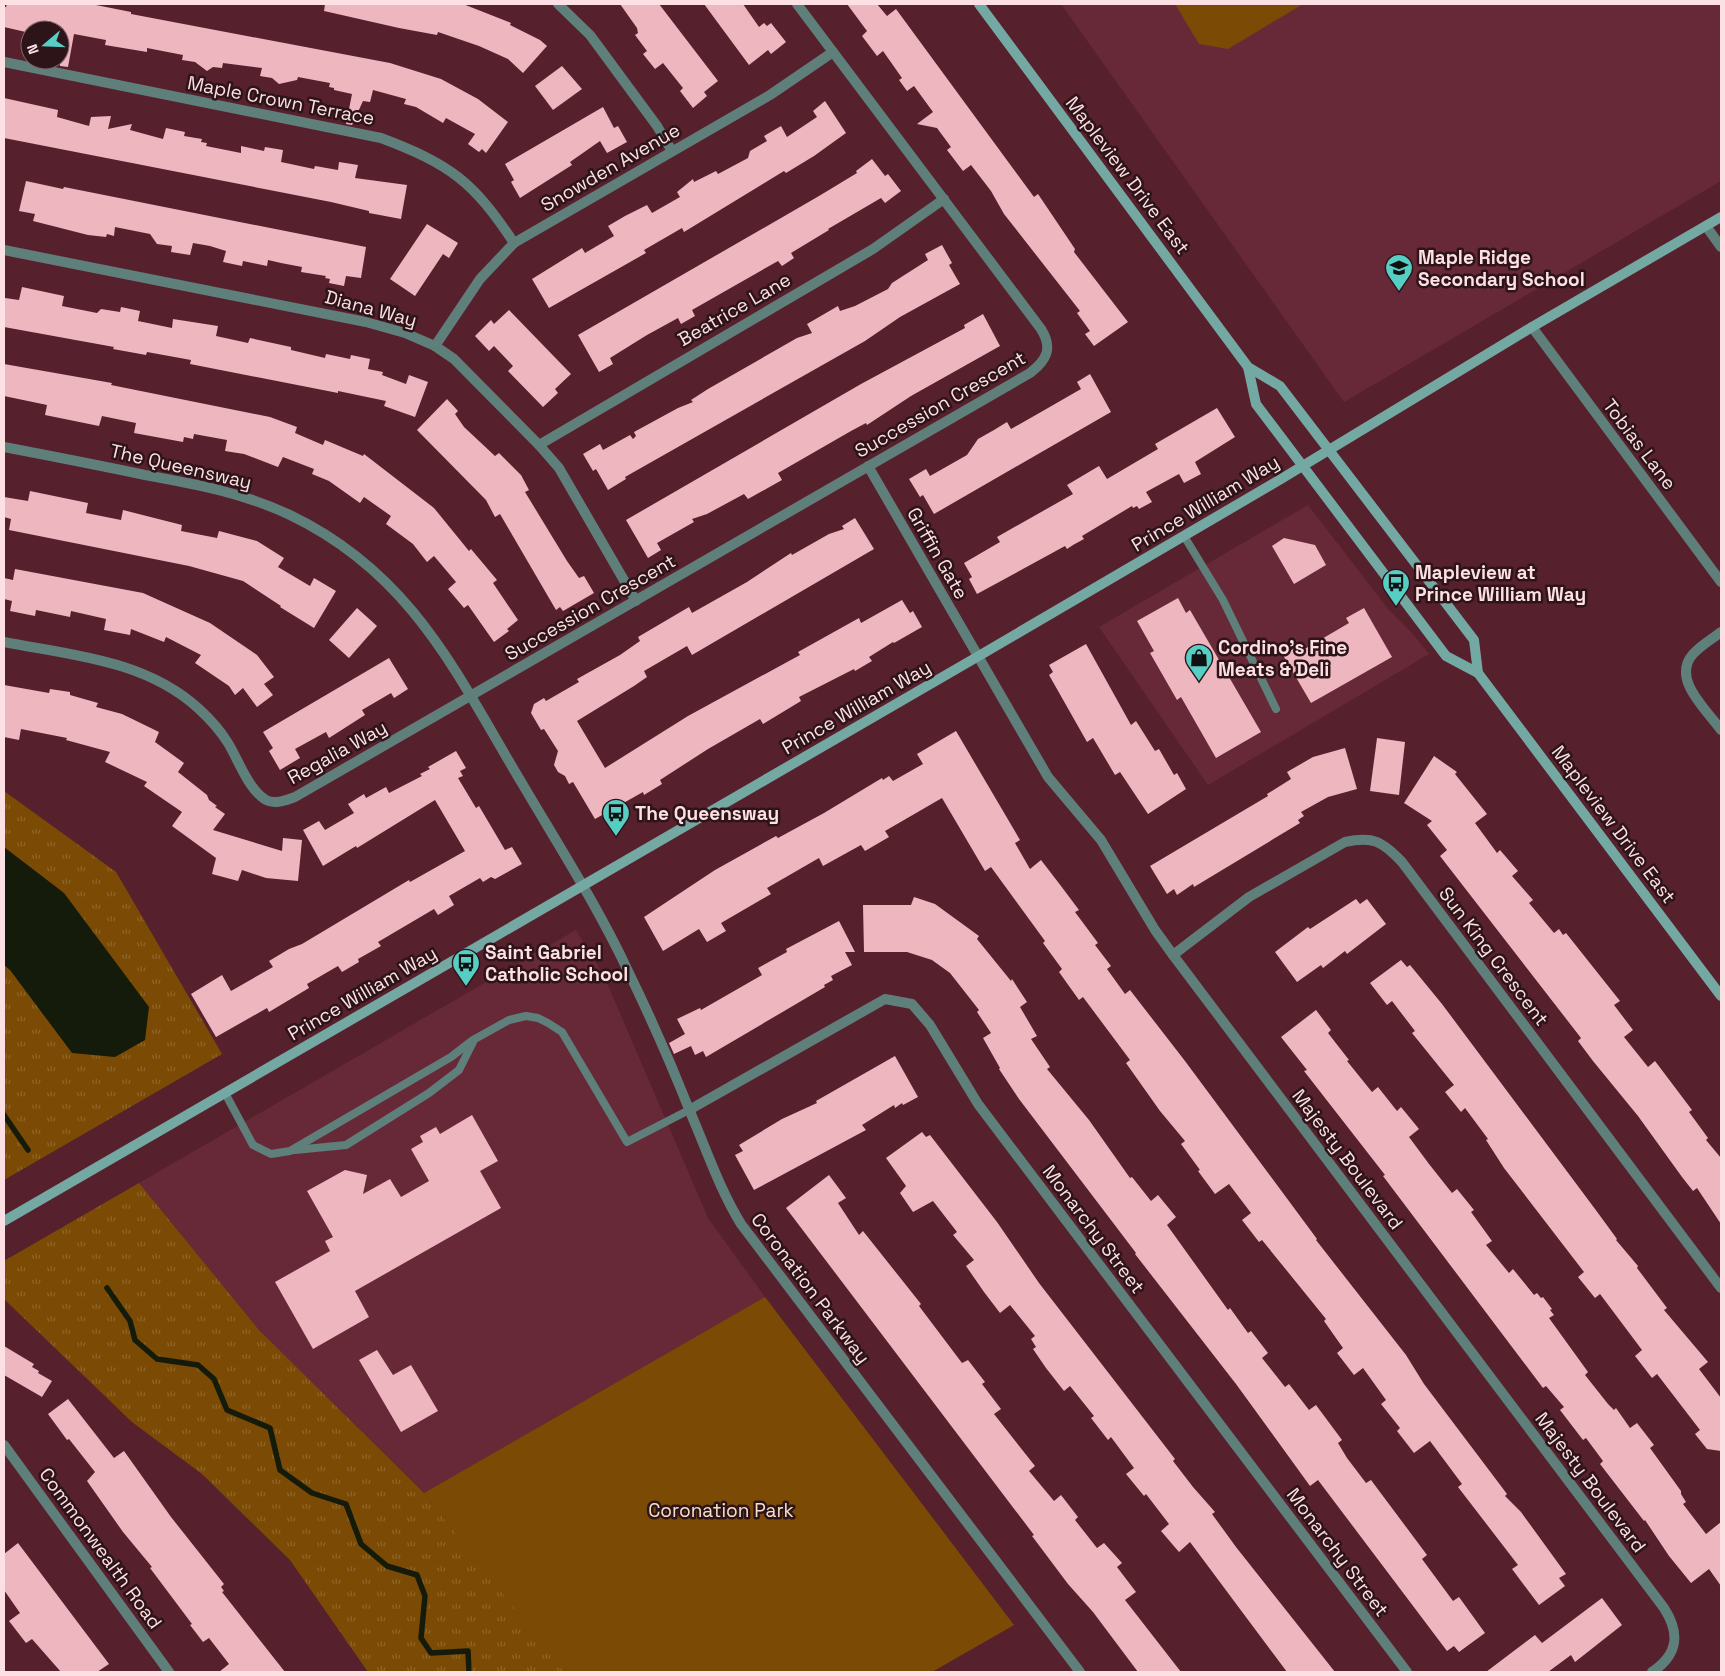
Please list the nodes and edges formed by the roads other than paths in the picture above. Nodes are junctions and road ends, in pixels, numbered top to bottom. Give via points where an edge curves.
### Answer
1 (558, 4) edge
2 (797, 4) edge
3 (979, 4) edge
4 (833, 52) junction
5 (4, 62) edge
6 (672, 151) junction
7 (944, 199) junction
8 (1721, 217) edge
9 (1706, 226) junction
10 (514, 243) junction
11 (1721, 247) edge
12 (4, 250) edge
13 (1532, 327) junction
14 (435, 346) junction
15 (1248, 367) junction
16 (539, 445) junction
17 (4, 447) edge
18 (1329, 450) junction
19 (868, 466) junction
20 (1303, 466) junction
21 (1184, 536) junction
22 (1721, 582) edge
23 (636, 601) junction
24 (1721, 632) edge
25 (4, 642) edge
26 (977, 658) junction
27 (1478, 673) junction
28 (470, 697) junction
29 (1276, 709) dead end
30 (1721, 730) edge
31 (582, 886) junction
32 (1173, 956) junction
33 (1721, 996) edge
34 (474, 1040) junction
35 (225, 1093) junction
36 (690, 1110) junction
37 (290, 1151) junction
38 (4, 1221) edge
39 (1721, 1288) edge
40 (4, 1445) edge
41 (169, 1672) edge
42 (1080, 1672) edge
43 (1407, 1672) edge
44 (1652, 1672) edge

1 - 6 street via 590,35
2 - 4 street, Succession Crescent
3 - 15 street, Mapleview Drive East
4 - 6 street, Snowden Avenue via 770,95
4 - 7 street, Succession Crescent
5 - 10 street, Maple Crown Terrace via 381,138 421,152 460,177 496,216
6 - 10 street, Snowden Avenue
7 - 16 street, Beatrice Lane via 873,249
7 - 19 street, Succession Crescent via 1041,329 1048,342 1047,356 1030,373
8 - 9 street, Prince William Way
9 - 11 street
9 - 13 street, Prince William Way
10 - 14 street, Snowden Avenue via 480,279
12 - 14 street, Diana Way via 366,322
13 - 18 street, Prince William Way
13 - 22 street, Tobias Lane
14 - 16 street, Diana Way via 454,359
15 - 18 street, Mapleview Drive East via 1280,386
15 - 20 street, Mapleview Drive East via 1256,404
16 - 23 street, Diana Way via 558,468
17 - 28 street, The Queensway via 221,490 270,506 310,526 358,558 397,592 437,642
18 - 20 street, Prince William Way
18 - 27 street, Mapleview Drive East via 1474,640
19 - 23 street, Succession Crescent
19 - 26 street, Griffin Gate
20 - 21 street, Prince William Way
20 - 27 street, Mapleview Drive East via 1446,656
21 - 26 street, Prince William Way
21 - 29 lane via 1223,600
23 - 28 street, Succession Crescent
24 - 30 street via 1695,652 1687,662 1685,675 1689,686
25 - 28 street, Regalia Way via 134,669 167,685 182,694 216,726 256,792 267,801 274,802 295,797
26 - 31 street, Prince William Way
26 - 32 street, Majesty Boulevard via 1048,777 1101,840
27 - 33 street, Mapleview Drive East
28 - 31 street, The Queensway
31 - 35 street, Prince William Way
31 - 36 street, Coronation Parkway via 628,970
32 - 39 street, Sun King Crescent via 1249,898 1345,842 1362,838 1388,848 1402,862
32 - 44 street, Majesty Boulevard via 1664,1608 1673,1623 1676,1639 1662,1666
34 - 36 lane via 508,1020 526,1016 538,1018 562,1032 627,1142
34 - 37 lane via 451,1057
34 - 37 lane via 459,1070 430,1093 346,1145
35 - 37 lane via 253,1144 271,1154
35 - 38 street, Prince William Way
36 - 42 street, Coronation Parkway via 726,1201 741,1224
36 - 43 street, Monarchy Street via 885,999 912,1004 930,1024 978,1104
40 - 41 street, Commonwealth Road

